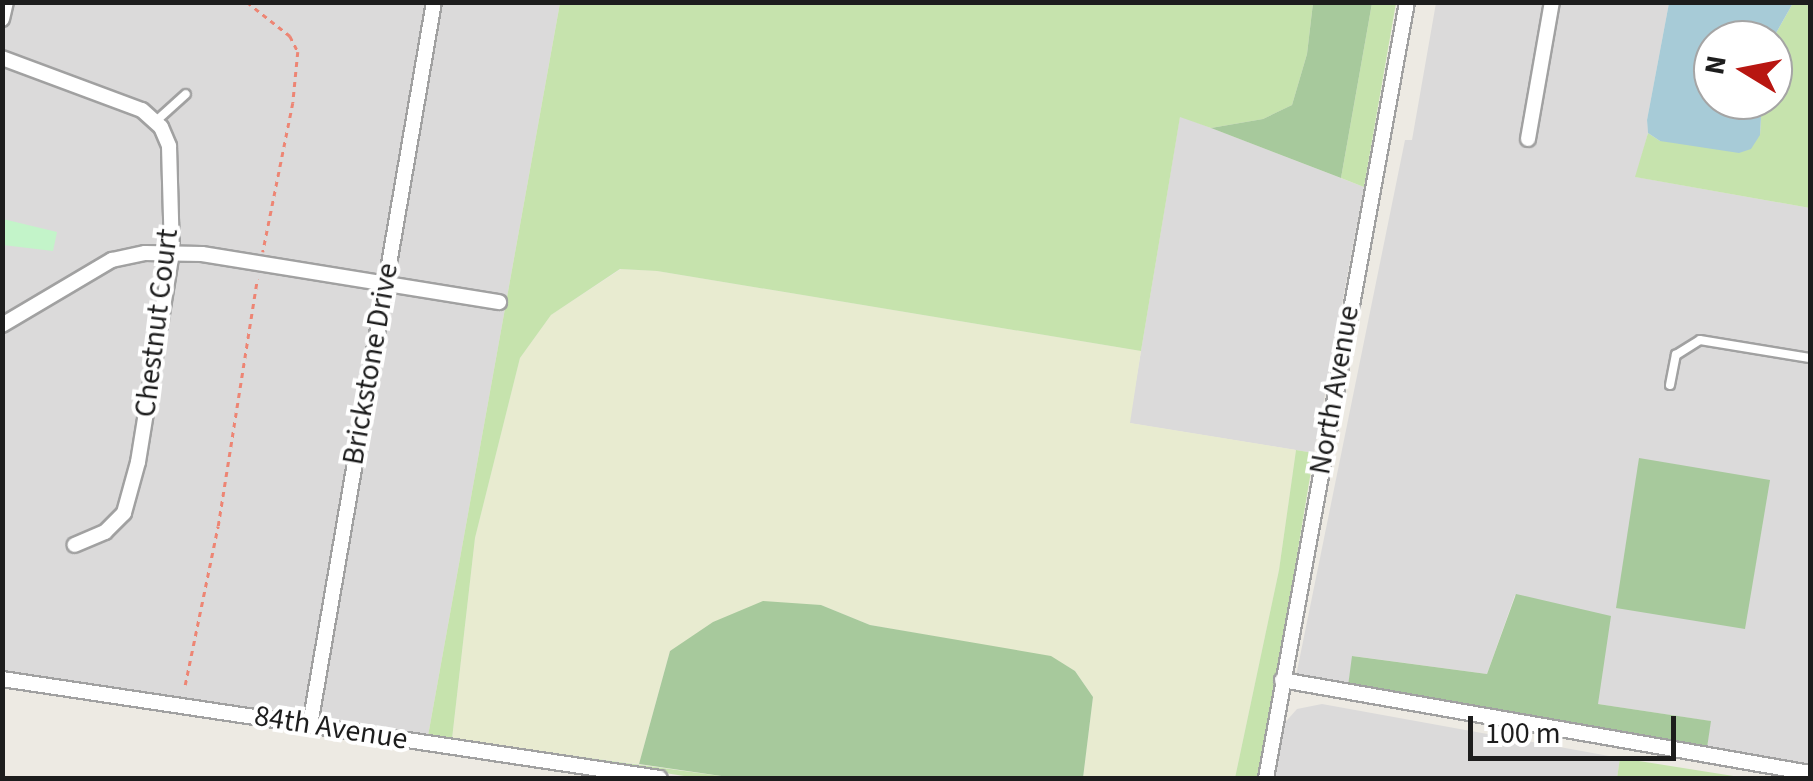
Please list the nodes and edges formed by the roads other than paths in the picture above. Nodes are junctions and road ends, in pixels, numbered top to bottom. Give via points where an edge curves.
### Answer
1 (6, 2) edge
2 (434, 2) edge
3 (1407, 2) edge
4 (1552, 2) edge
5 (2, 19) edge
6 (2, 58) edge
7 (186, 94) dead end
8 (156, 121) junction
9 (1528, 139) dead end
10 (172, 252) junction
11 (384, 284) junction
12 (499, 302) dead end
13 (2, 325) edge
14 (1810, 358) edge
15 (1670, 385) dead end
16 (75, 545) dead end
17 (2, 680) edge
18 (1282, 680) junction
19 (310, 725) junction
20 (1810, 772) edge
21 (660, 778) edge
22 (1266, 778) edge

1 - 5 street
2 - 11 street, Brickstone Drive
3 - 18 street, North Avenue
4 - 9 street
6 - 8 street
7 - 8 lane
8 - 10 street, Chestnut Court via 170,146
10 - 11 street
10 - 13 street via 112,260
10 - 16 street, Chestnut Court via 124,513 105,532
11 - 12 street
11 - 19 street, Brickstone Drive
14 - 15 lane via 1700,340 1676,355
17 - 19 street, 84th Avenue
18 - 20 street
18 - 22 street, North Avenue
19 - 21 street, 84th Avenue

